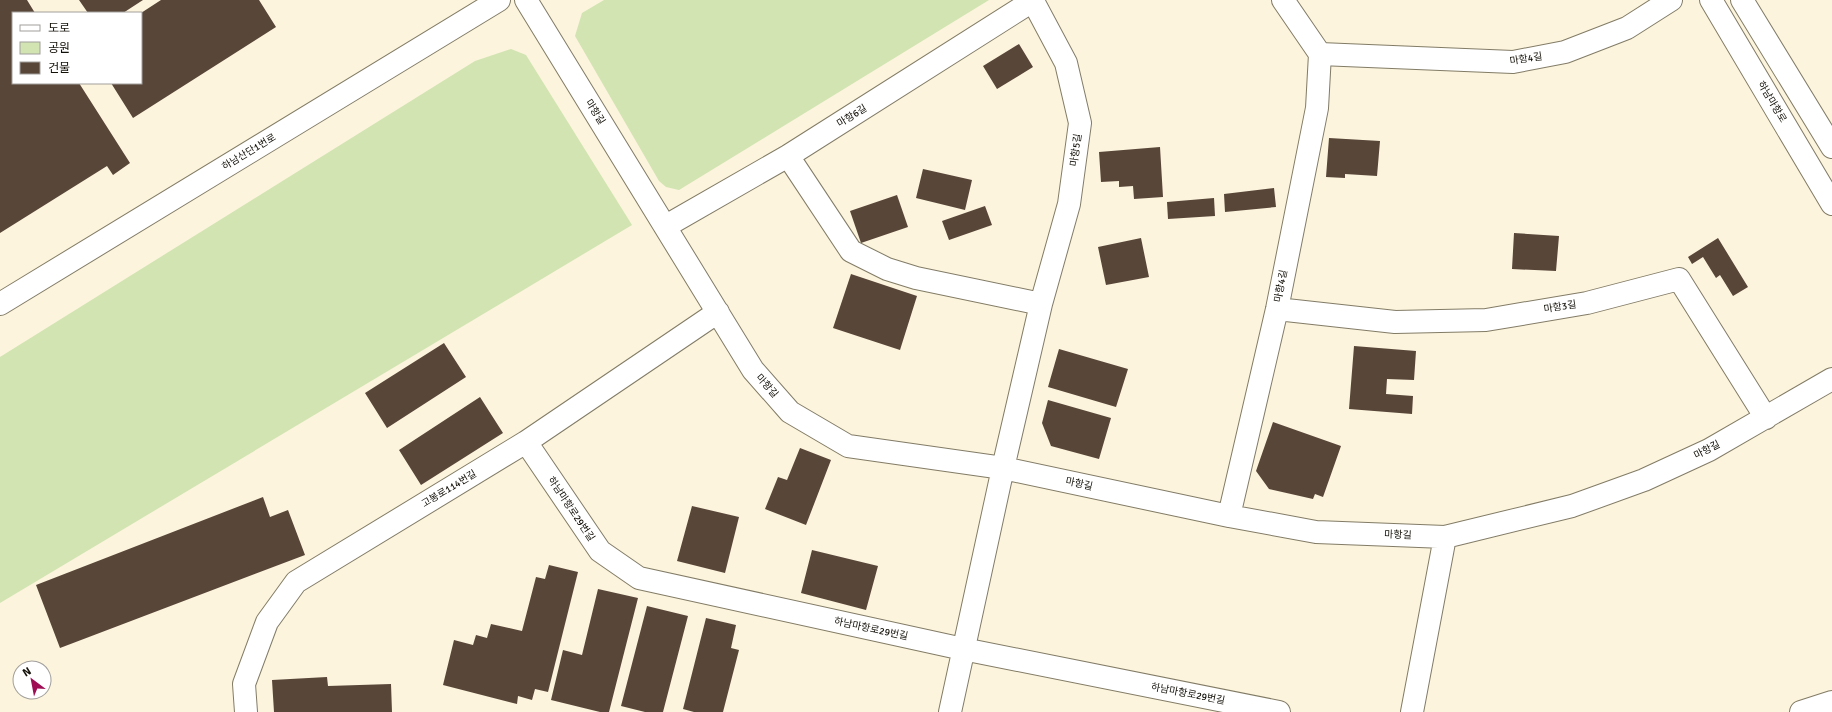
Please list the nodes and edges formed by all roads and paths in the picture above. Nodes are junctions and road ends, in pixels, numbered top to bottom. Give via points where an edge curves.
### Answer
1 (499, 0) edge
2 (526, 0) edge
3 (1034, 0) edge
4 (1283, 0) edge
5 (1671, 0) edge
6 (1711, 0) edge
7 (1742, 0) edge
8 (1320, 54) junction
9 (1832, 147) edge
10 (788, 156) junction
11 (1832, 204) edge
12 (666, 226) junction
13 (0, 304) edge
14 (1041, 304) junction
15 (1277, 309) junction
16 (718, 312) junction
17 (1832, 379) edge
18 (1766, 418) junction
19 (526, 442) junction
20 (1003, 468) junction
21 (1229, 516) junction
22 (1445, 537) junction
23 (963, 649) junction
24 (1832, 702) edge
25 (246, 712) edge
26 (950, 712) edge
27 (1279, 712) edge
28 (1412, 712) edge
29 (1801, 712) edge

1 - 13 street, 하남산단1번로
2 - 12 street, 마항길
3 - 10 street, 마항6길
3 - 14 street, 마항5길 via 1066,63 1080,122 1069,204
4 - 8 street
5 - 8 street, 마항4길 via 1627,28 1565,52 1513,62
6 - 11 street, 하남마항로
7 - 9 street
8 - 15 street, 마항4길 via 1318,108
10 - 12 street, 마항6길
10 - 14 street via 851,251 887,269 916,278
12 - 16 street, 마항길
14 - 20 street, 마항5길
15 - 18 street, 마항3길 via 1395,322 1486,320 1587,303 1679,279
15 - 21 street, 마항4길
16 - 19 street, 고봉로114번길
16 - 20 street, 마항길 via 753,370 790,412 848,446
17 - 18 street, 마항길
18 - 22 street, 마항길 via 1709,450 1644,480 1572,506
19 - 23 street, 하남마항로29번길 via 600,551 639,578
19 - 25 street, 고봉로114번길 via 296,582 267,622 244,684
20 - 21 street, 마항길
20 - 23 street, 마항5길
21 - 22 street, 마항길 via 1316,532
22 - 28 street
23 - 26 street, 마항5길
23 - 27 street, 하남마항로29번길
24 - 29 street

